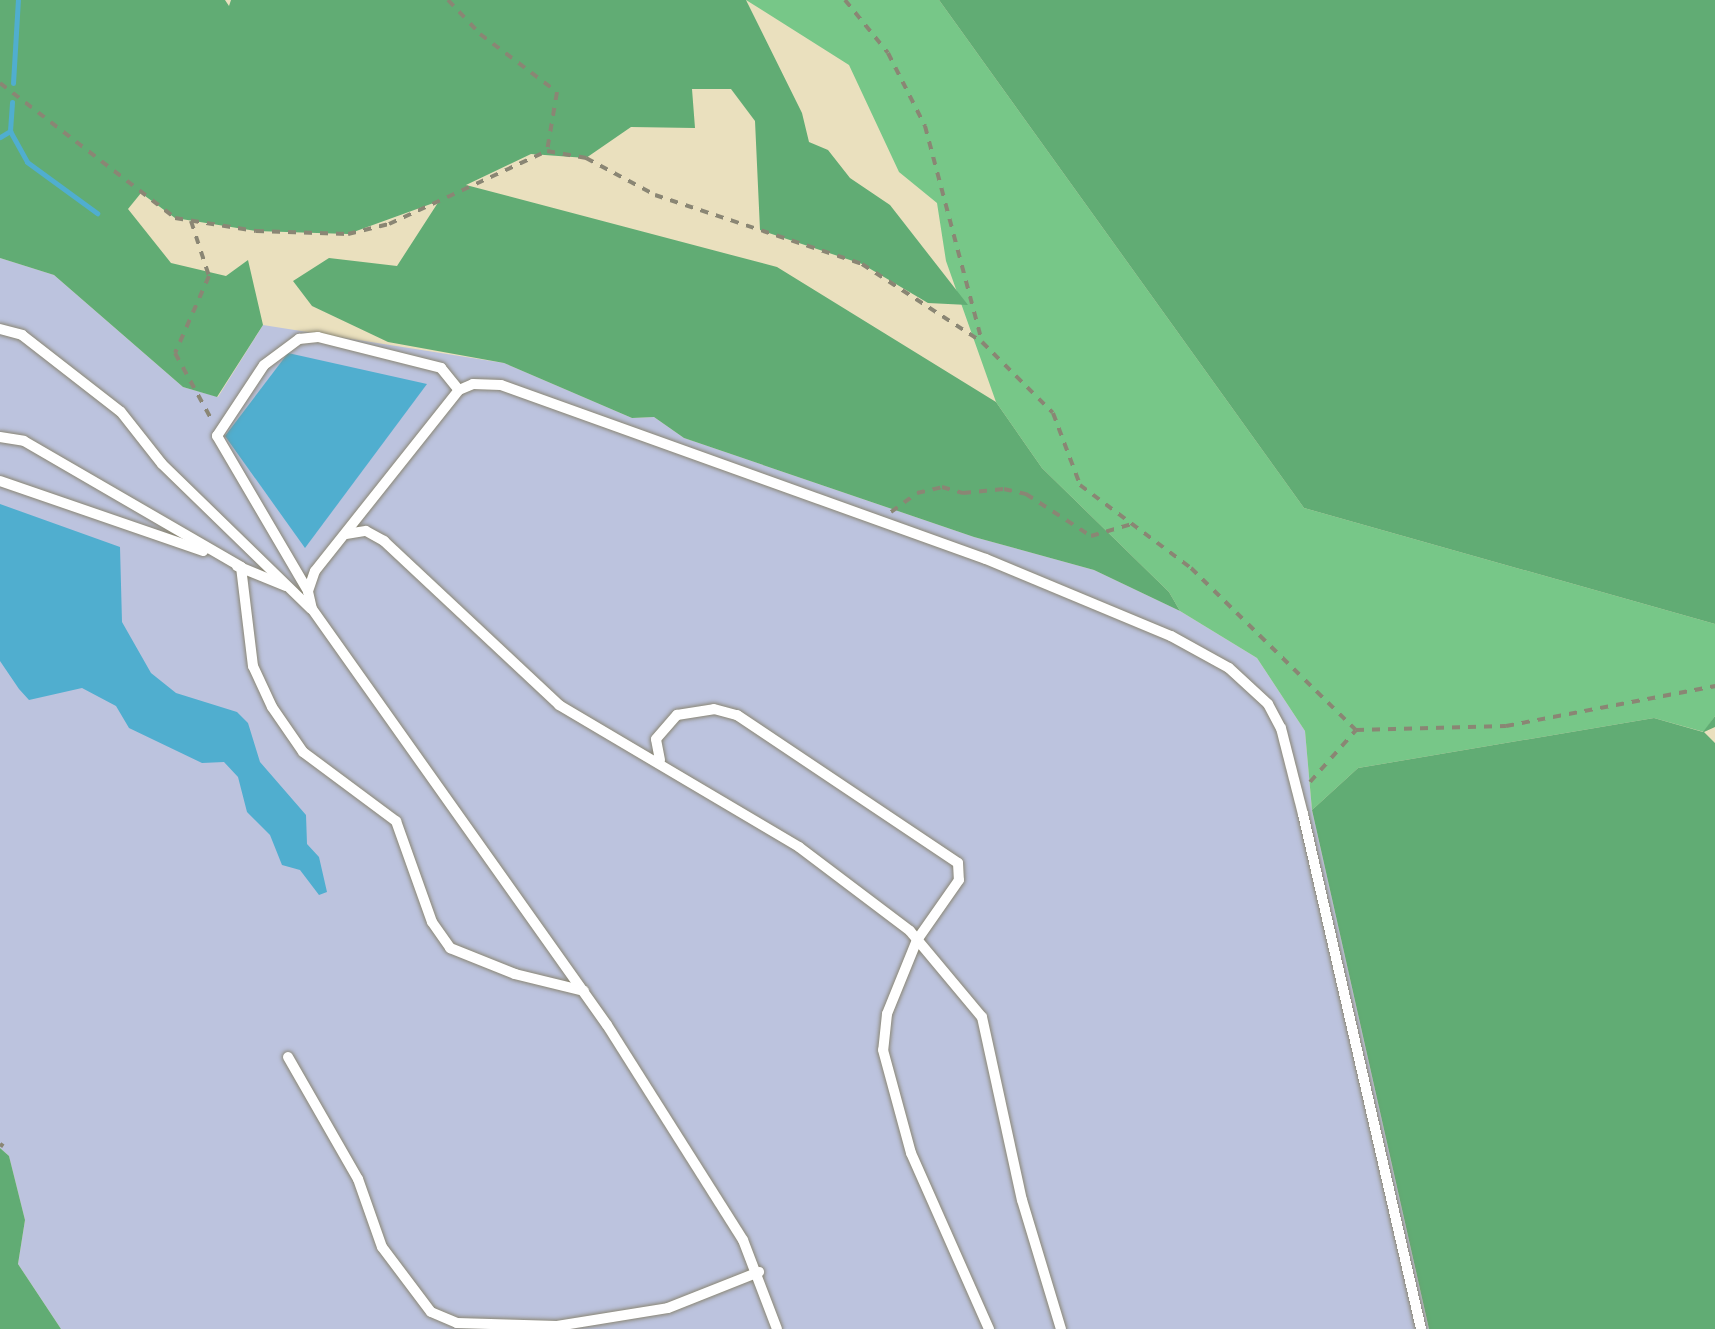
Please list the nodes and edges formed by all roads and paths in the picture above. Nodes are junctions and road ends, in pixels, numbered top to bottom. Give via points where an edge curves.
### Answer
1 (448, 0) edge
2 (845, 0) edge
3 (0, 83) edge
4 (548, 152) junction
5 (191, 221) junction
6 (0, 329) edge
7 (982, 342) junction
8 (458, 390) junction
9 (219, 431) junction
10 (0, 437) edge
11 (0, 481) edge
12 (880, 520) junction
13 (1132, 524) junction
14 (346, 534) junction
15 (240, 567) junction
16 (292, 589) junction
17 (308, 591) junction
18 (312, 609) junction
19 (1715, 686) edge
20 (1356, 730) junction
21 (660, 760) junction
22 (1298, 792) junction
23 (917, 940) junction
24 (584, 992) junction
25 (288, 1058) dead end
26 (759, 1272) junction
27 (777, 1329) edge
28 (990, 1329) edge
29 (1061, 1329) edge
30 (1421, 1329) edge

1 - 4 path via 480,34 557,92
2 - 7 path via 888,54 925,126
3 - 5 path via 175,218
4 - 5 path via 389,224 348,234
4 - 7 path via 586,158 655,195 862,264
5 - 9 path via 208,276 175,353
6 - 16 lane via 22,334 85,381
7 - 13 path via 1053,413 1080,485
8 - 9 lane via 441,368 299,338 264,365
8 - 12 lane via 501,385
8 - 14 lane
9 - 17 lane via 219,447
10 - 15 lane via 24,441
11 - 15 lane
12 - 13 path via 916,493 942,487 1026,494 1091,536
12 - 22 lane via 1172,636 1229,668 1268,704
13 - 20 path via 1234,608
14 - 17 lane via 315,571
14 - 21 lane via 366,531 384,541 559,704
15 - 16 lane
15 - 24 lane via 253,666 272,707 303,752 396,822 432,922 450,948
16 - 18 lane
17 - 18 lane
18 - 24 lane
19 - 20 path via 1506,726
20 - 22 path
21 - 23 lane via 799,847
21 - 23 lane via 656,740 677,715 714,709 737,715 951,852 959,880
22 - 30 lane
23 - 28 lane via 887,1014 889,1084 911,1153
23 - 29 lane via 982,1017 1022,1200
24 - 26 lane
25 - 26 lane via 358,1179 382,1247 431,1312 457,1323 557,1326 668,1308
26 - 27 lane

